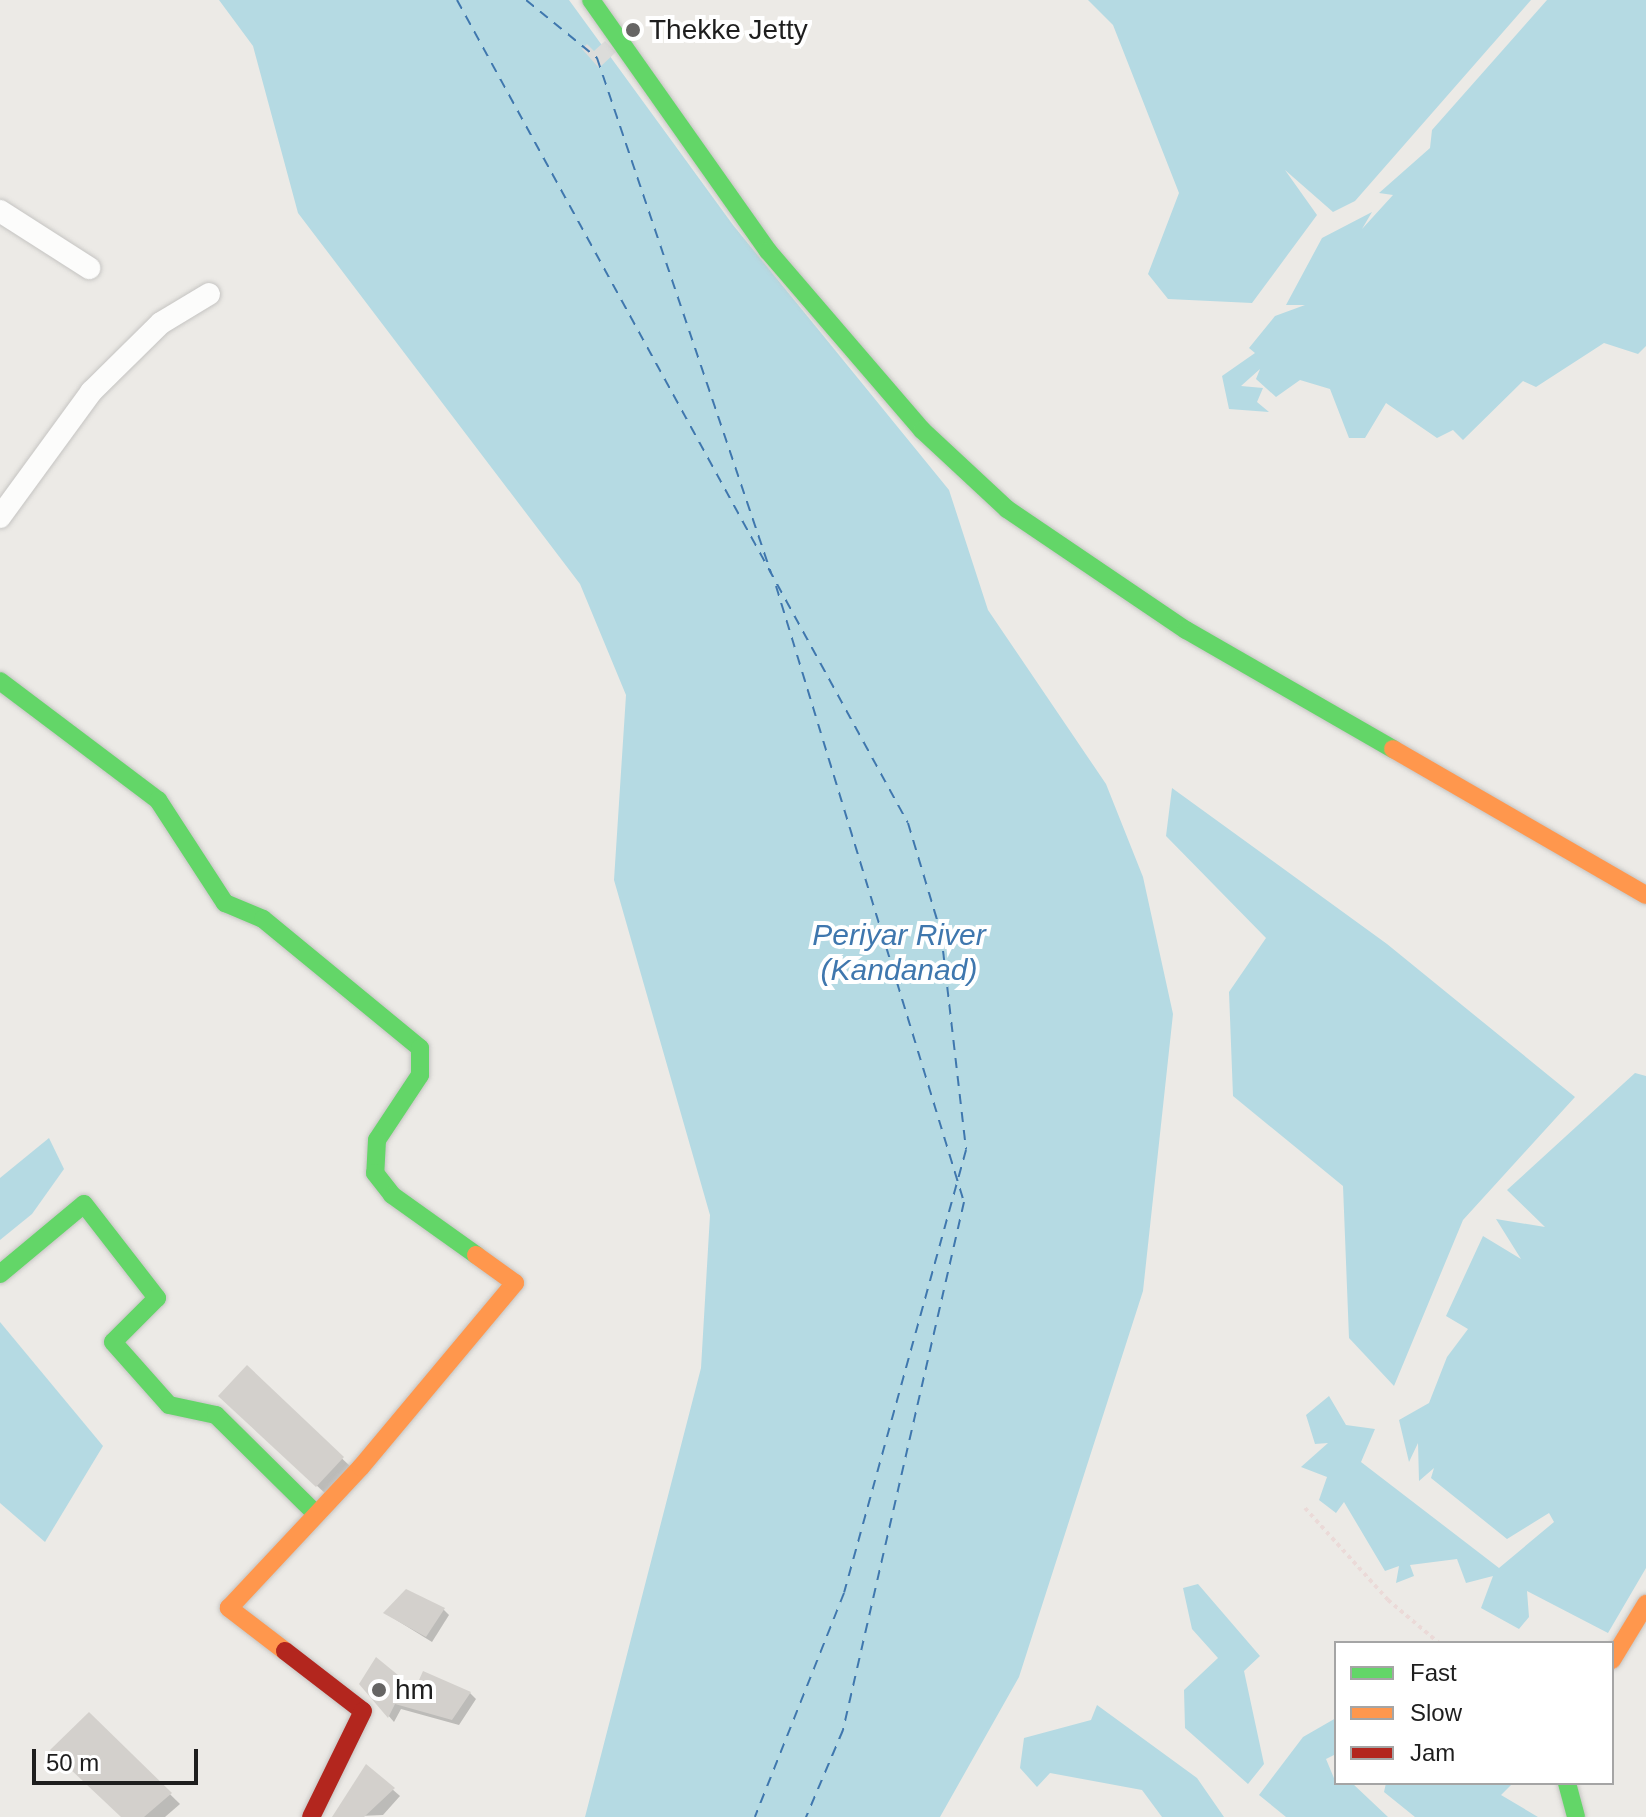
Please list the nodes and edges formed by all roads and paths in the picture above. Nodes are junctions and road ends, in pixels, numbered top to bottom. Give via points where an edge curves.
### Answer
1 (591, 0) edge
2 (0, 211) edge
3 (89, 268) dead end
4 (209, 294) dead end
5 (0, 517) edge
6 (0, 681) edge
7 (1646, 895) edge
8 (0, 1274) edge
9 (1305, 1508) dead end
10 (316, 1514) junction
11 (1646, 1604) edge
12 (1437, 1641) edge
13 (1614, 1657) edge
14 (1568, 1785) edge
15 (311, 1817) edge
16 (1576, 1817) edge

1 - 7 street via 768,251 922,430 1007,509 1186,630
2 - 3 street
4 - 5 street via 161,323 91,392
6 - 10 street via 158,800 225,903 263,919 420,1048 420,1075 377,1140 375,1173 392,1195 515,1283
8 - 10 street via 84,1204 157,1298 113,1342 169,1405 216,1415
9 - 12 path via 1388,1600
10 - 15 street via 229,1608 363,1711
11 - 13 street
14 - 16 street

